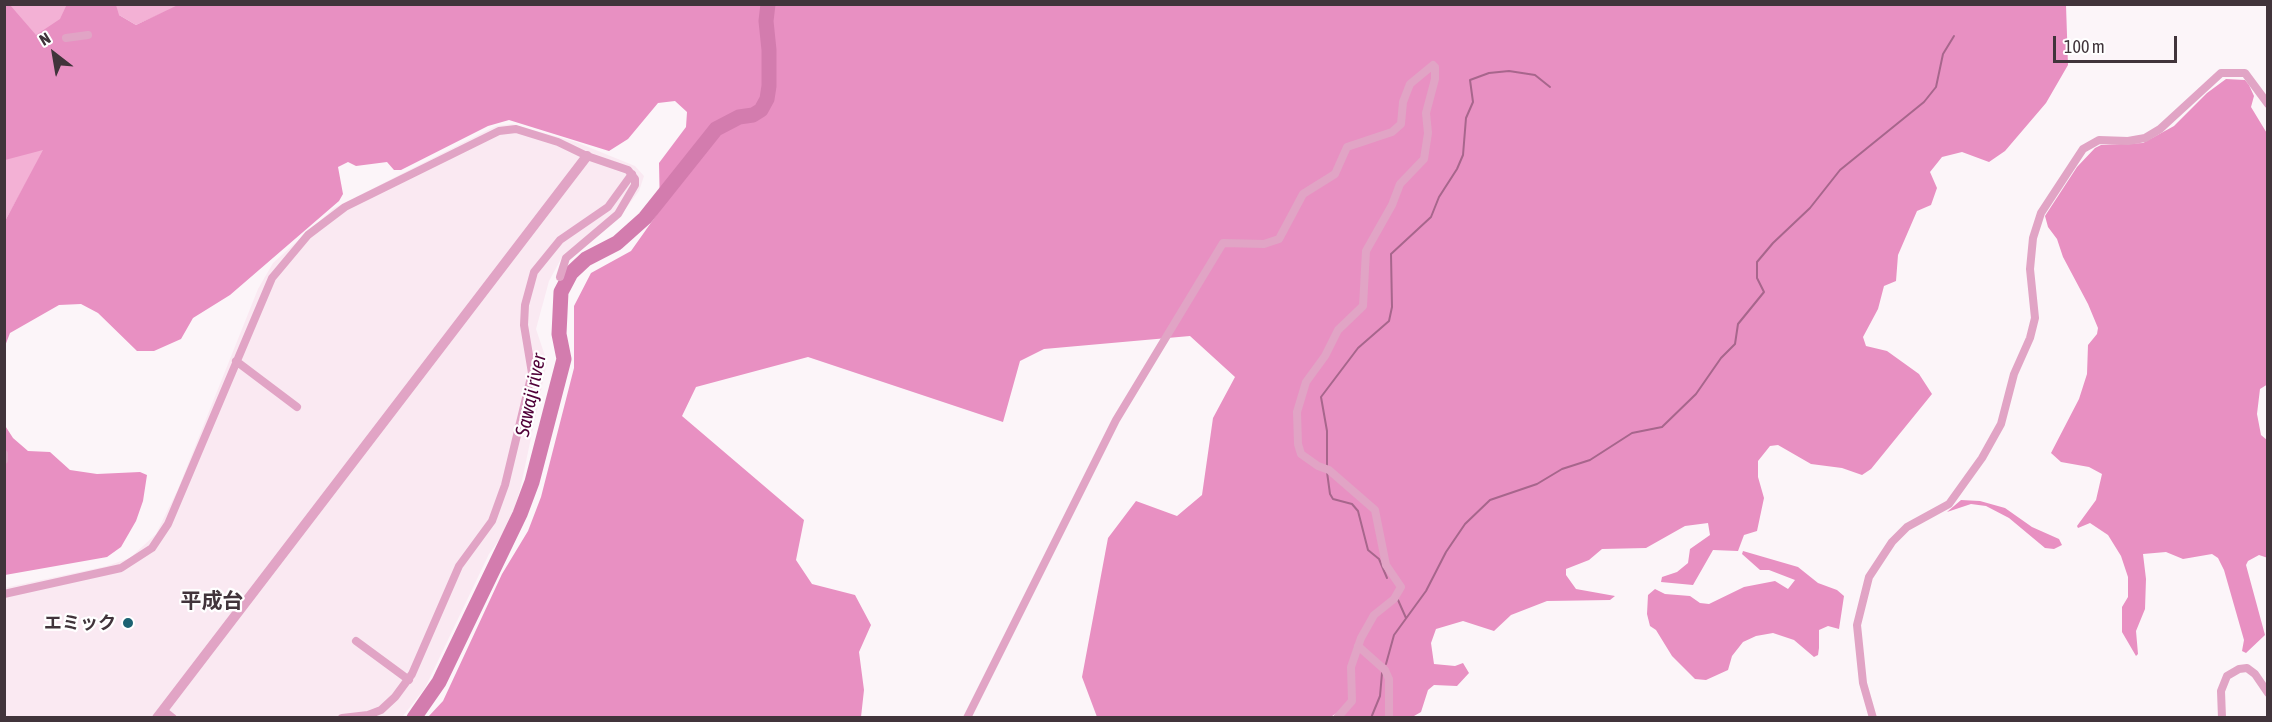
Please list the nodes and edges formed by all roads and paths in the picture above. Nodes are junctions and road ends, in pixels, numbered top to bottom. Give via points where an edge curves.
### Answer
1 (88, 35) dead end
2 (66, 38) dead end
3 (2268, 104) edge
4 (587, 156) junction
5 (632, 174) junction
6 (560, 277) dead end
7 (236, 361) junction
8 (297, 407) dead end
9 (4, 454) edge
10 (4, 460) edge
11 (4, 594) edge
12 (356, 641) dead end
13 (1358, 646) junction
14 (409, 680) junction
15 (2268, 693) edge
16 (160, 714) edge
17 (173, 717) edge
18 (342, 717) edge
19 (967, 717) edge
20 (1336, 717) edge
21 (1389, 717) edge
22 (1873, 717) edge
23 (2222, 717) edge

1 - 2 street
3 - 22 street via 2245,73 2221,73 2145,138 2099,140 2084,149 2058,186 2041,213 2033,238 2030,269 2036,318 2014,374 2001,424 1949,504 1907,527 1869,577 1857,625 1863,683
4 - 5 street
4 - 7 street via 516,129 500,131 333,214 279,266
4 - 16 street
5 - 6 street via 635,185 618,214 566,258
5 - 14 street via 608,207 560,240 534,272 524,325 532,373 505,485 492,521 459,566
7 - 8 street
7 - 11 street via 168,524 152,548 121,568
9 - 10 street
12 - 14 street
13 - 19 street via 1374,615 1401,588 1386,565 1375,510 1329,470 1301,454 1297,412 1306,382 1338,330 1363,306 1366,251 1400,184 1424,159 1426,113 1435,79 1433,65 1410,84 1401,124 1388,134 1347,147 1335,174 1303,194 1279,239 1264,244 1223,243 1116,420
13 - 20 street via 1351,667 1352,701
13 - 21 street via 1385,670 1389,679
14 - 18 street via 381,710
15 - 23 street via 2255,674 2247,668 2239,669 2227,676 2221,691
16 - 17 street

